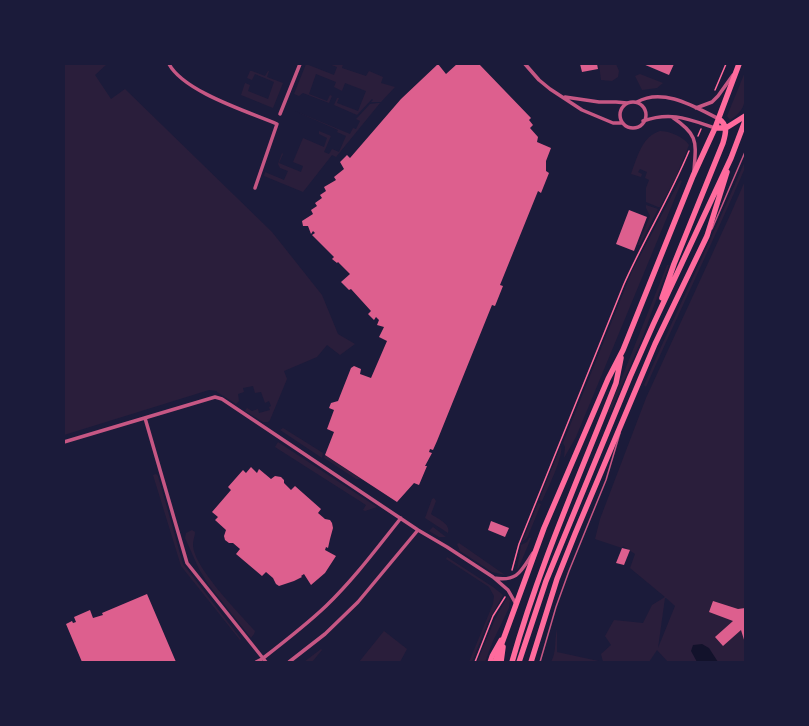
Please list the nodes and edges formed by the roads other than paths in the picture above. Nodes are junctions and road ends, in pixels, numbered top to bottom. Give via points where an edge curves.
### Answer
1 (169, 64) edge
2 (300, 64) edge
3 (525, 64) edge
4 (739, 64) edge
5 (736, 70) junction
6 (564, 97) junction
7 (637, 102) junction
8 (627, 103) junction
9 (696, 108) junction
10 (280, 114) dead end
11 (672, 116) junction
12 (745, 116) edge
13 (718, 119) junction
14 (745, 121) edge
15 (643, 122) junction
16 (623, 124) junction
17 (715, 128) junction
18 (726, 128) junction
19 (745, 152) edge
20 (731, 158) junction
21 (693, 176) junction
22 (254, 188) dead end
23 (707, 236) junction
24 (653, 325) junction
25 (623, 350) junction
26 (145, 418) junction
27 (624, 420) junction
28 (64, 442) edge
29 (401, 518) junction
30 (418, 530) junction
31 (535, 550) junction
32 (492, 577) junction
33 (516, 605) junction
34 (506, 632) junction
35 (262, 659) junction
36 (256, 662) edge
37 (266, 662) edge
38 (289, 662) edge
39 (490, 662) edge
40 (496, 662) edge
41 (501, 662) edge
42 (512, 662) edge
43 (519, 662) edge
44 (531, 662) edge
45 (540, 662) edge

1 - 22 street via 188,83 210,97 277,124
2 - 10 street
3 - 6 street via 539,80
4 - 5 main road
5 - 9 street via 712,102
5 - 13 main road
6 - 8 street
6 - 16 street via 582,110 613,123
7 - 8 street
7 - 9 street via 648,98 666,97
7 - 15 street via 645,113
8 - 16 street via 622,107 620,114
9 - 13 street
11 - 15 street via 661,116
11 - 17 street
11 - 21 street via 683,124 694,139 696,146
12 - 18 main road
13 - 17 main road
13 - 18 main road
14 - 20 main road
15 - 16 street via 634,127
17 - 18 main road
17 - 21 main road
18 - 24 main road via 723,143 674,264
19 - 23 lane
20 - 23 main road
20 - 24 main road
21 - 25 main road
23 - 27 main road via 655,344
24 - 43 main road via 551,568
25 - 31 main road
25 - 42 main road via 616,383 539,577
26 - 28 street
26 - 29 street via 215,397 222,399
26 - 35 street via 188,563
27 - 44 main road via 557,579
27 - 45 lane via 606,480 556,607
29 - 30 street
29 - 35 street via 326,606
30 - 32 street
30 - 38 street via 358,602 325,634
31 - 32 street via 516,575 503,579
31 - 33 main road
32 - 33 street via 508,590
33 - 34 main road
34 - 39 main road
34 - 40 main road
34 - 41 main road
35 - 36 street
35 - 37 street

